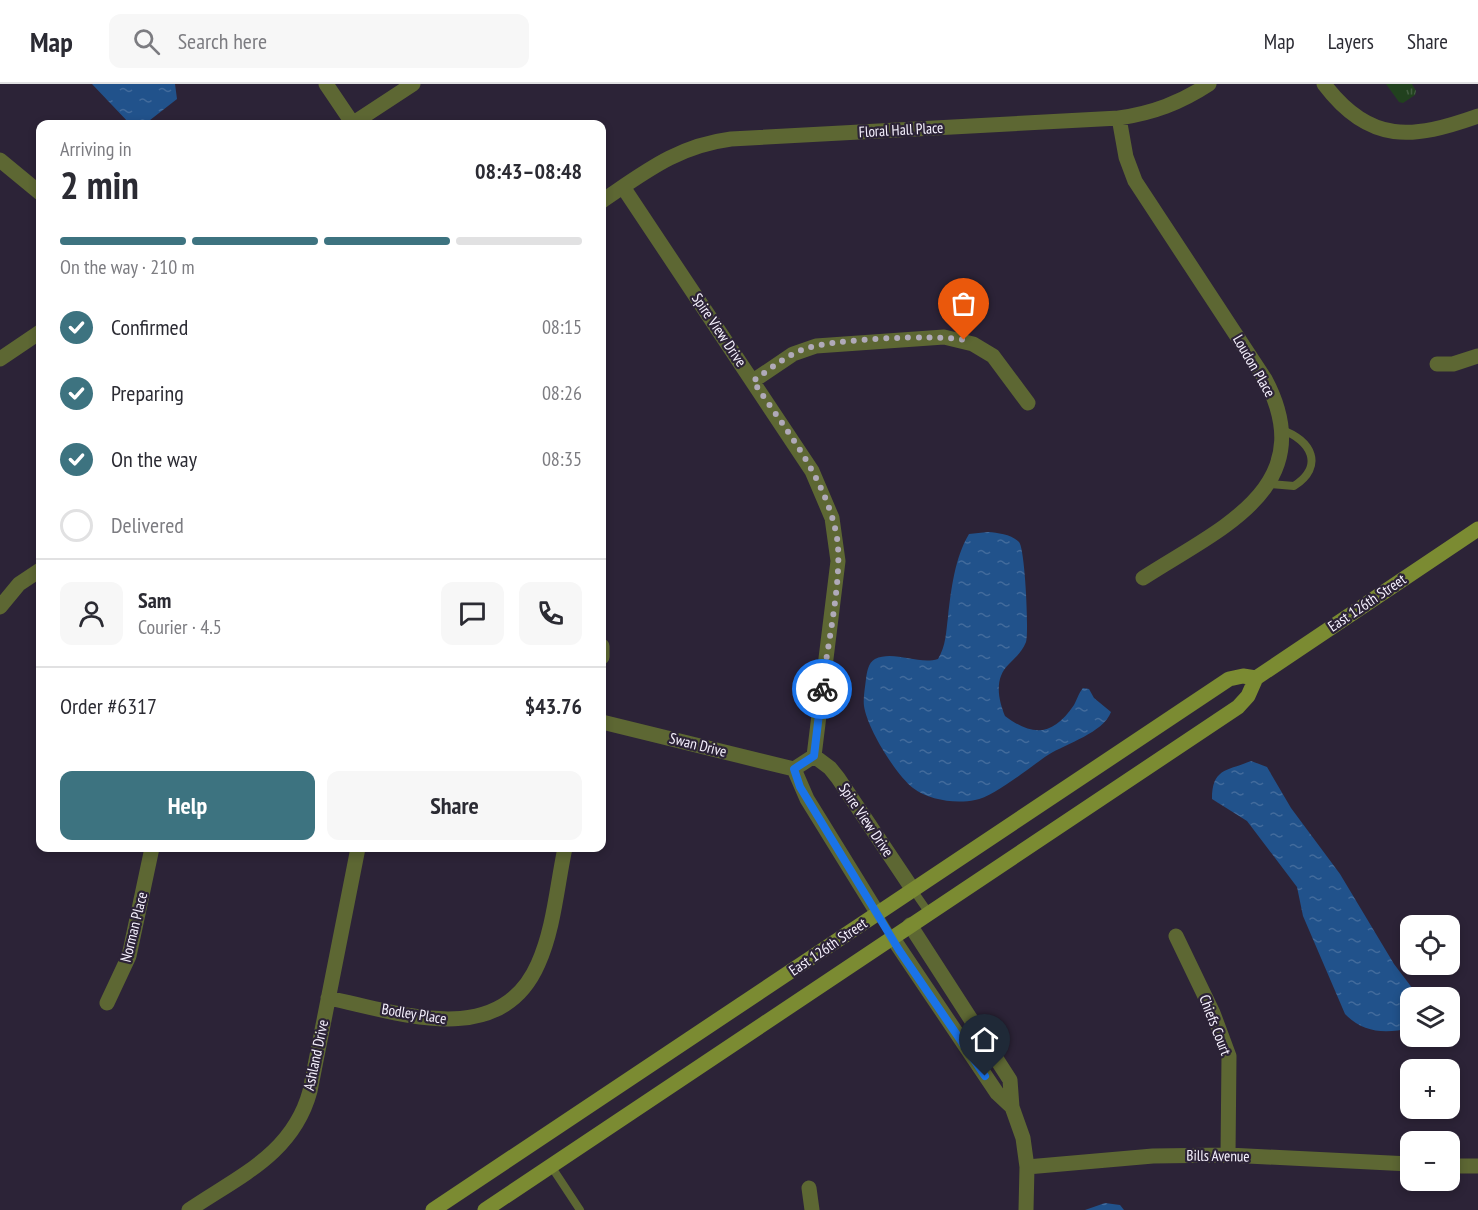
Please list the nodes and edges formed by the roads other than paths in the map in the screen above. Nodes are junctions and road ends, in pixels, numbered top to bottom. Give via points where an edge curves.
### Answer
1 (326, 84) edge
2 (413, 84) edge
3 (1209, 84) edge
4 (1324, 84) edge
5 (1478, 116) edge
6 (1119, 118) junction
7 (349, 120) edge
8 (358, 120) edge
9 (0, 159) edge
10 (623, 187) junction
11 (36, 190) edge
12 (606, 198) edge
13 (36, 335) edge
14 (1478, 356) edge
15 (0, 359) edge
16 (1437, 364) dead end
17 (753, 381) junction
18 (1028, 403) dead end
19 (1282, 430) junction
20 (1270, 484) junction
21 (1478, 529) edge
22 (36, 573) edge
23 (1143, 578) dead end
24 (0, 607) edge
25 (1256, 678) junction
26 (606, 723) edge
27 (814, 756) junction
28 (794, 769) junction
29 (151, 852) edge
30 (357, 852) edge
31 (564, 852) edge
32 (913, 890) junction
33 (929, 913) junction
34 (878, 914) junction
35 (910, 925) junction
36 (1176, 936) dead end
37 (892, 937) junction
38 (328, 998) junction
39 (107, 1003) dead end
40 (967, 1013) junction
41 (950, 1024) junction
42 (1012, 1107) junction
43 (1228, 1155) junction
44 (1400, 1164) edge
45 (551, 1166) junction
46 (1460, 1166) edge
47 (1478, 1166) edge
48 (1026, 1167) junction
49 (809, 1188) dead end
50 (189, 1210) edge
51 (433, 1210) edge
52 (485, 1210) edge
53 (580, 1210) edge
54 (812, 1210) edge
55 (1026, 1210) edge

1 - 7 street
2 - 8 street
3 - 6 street, Floral Hall Place via 1170,106
4 - 5 street via 1350,112 1386,130 1425,132
6 - 10 street, Floral Hall Place via 718,141 678,152
6 - 19 street, Loudon Place via 1126,157 1136,181 1264,379
9 - 11 street
10 - 12 street, Floral Hall Place
10 - 17 street, Spire View Drive
13 - 15 street
14 - 16 street via 1453,364
17 - 18 street via 794,354 816,346 944,337 974,344 993,356
17 - 27 street, Spire View Drive via 821,487 837,539 838,561
19 - 20 street, Loudon Place via 1280,454
19 - 20 lane via 1304,442 1311,465 1293,486
20 - 23 street, Loudon Place via 1239,515
21 - 25 main road, East 126th Street
22 - 24 street via 19,584
25 - 32 main road, East 126th Street via 1229,679
25 - 33 main road, East 126th Street via 1239,707
26 - 28 street, Swan Drive
27 - 28 street
27 - 32 street, Spire View Drive via 838,778
28 - 34 street via 807,799
29 - 39 street, Norman Place via 129,956
30 - 38 street, Ashland Drive
31 - 38 street, Bodley Place via 539,964 527,984 503,1005 478,1016 450,1020
32 - 33 lane
32 - 34 main road, East 126th Street
33 - 35 main road, East 126th Street
34 - 37 lane
34 - 51 main road, East 126th Street
35 - 37 main road, East 126th Street
35 - 40 street
36 - 43 street, Chiefs Court via 1229,1056
37 - 41 street
37 - 45 main road, East 126th Street
38 - 50 street, Ashland Drive via 306,1103 291,1134 267,1158
40 - 41 lane
40 - 42 street via 1010,1080
41 - 42 street via 997,1093
42 - 48 street via 1023,1138
43 - 44 street, Bills Avenue
43 - 48 street, Bills Avenue via 1153,1156
45 - 52 main road, East 126th Street
45 - 53 lane
46 - 47 street
48 - 55 street
49 - 54 street

